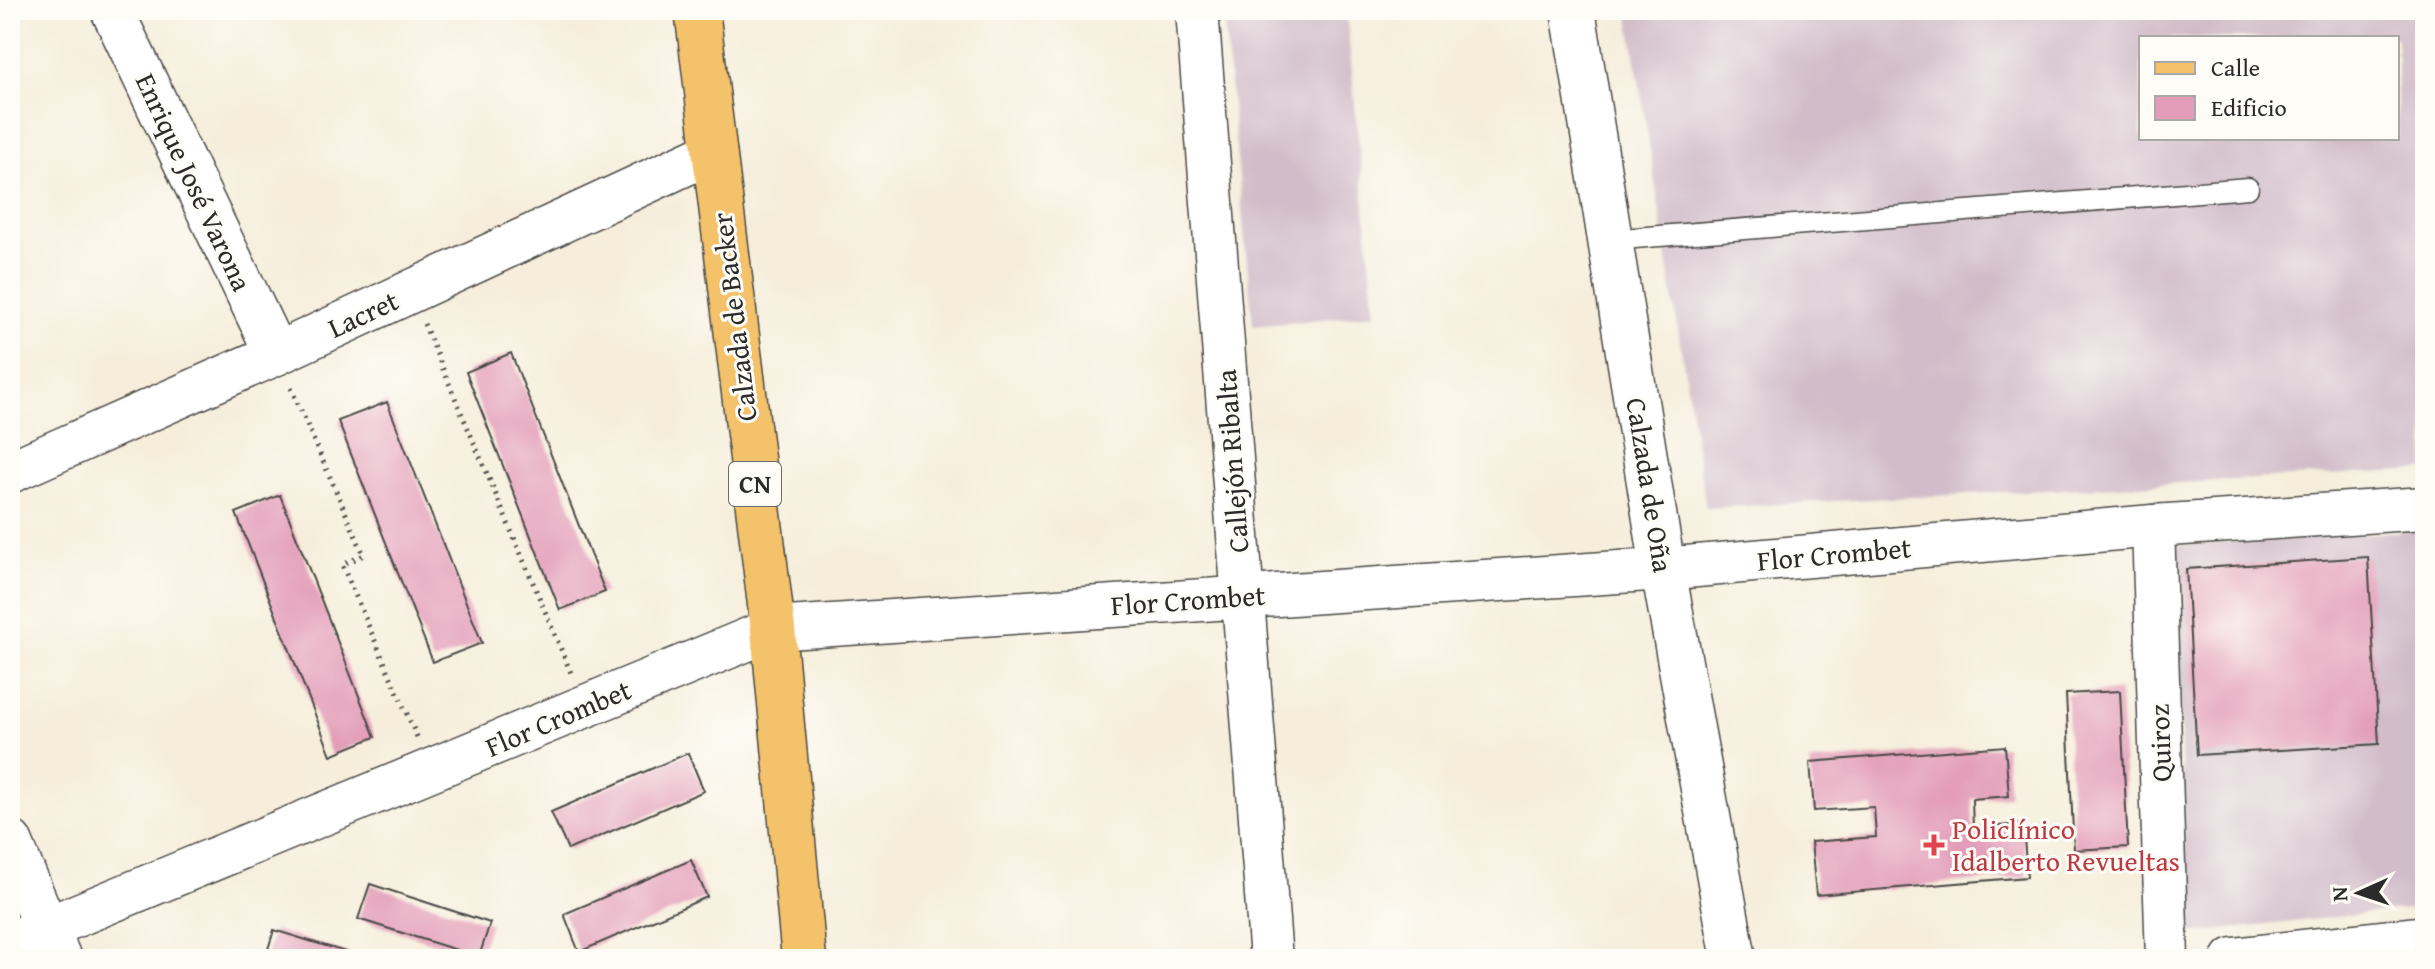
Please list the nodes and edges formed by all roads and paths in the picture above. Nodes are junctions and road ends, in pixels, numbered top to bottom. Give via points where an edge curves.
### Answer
1 (112, 10) edge
2 (697, 10) edge
3 (1197, 10) edge
4 (1573, 10) edge
5 (714, 151) junction
6 (2248, 188) dead end
7 (1610, 240) junction
8 (411, 292) junction
9 (276, 354) junction
10 (10, 472) edge
11 (2425, 508) edge
12 (2153, 526) junction
13 (1663, 569) junction
14 (1243, 596) junction
15 (773, 629) junction
16 (586, 706) junction
17 (432, 771) junction
18 (10, 842) edge
19 (2425, 937) edge
20 (38, 943) edge
21 (804, 959) edge
22 (1271, 959) edge
23 (1734, 959) edge
24 (2167, 959) edge
25 (2233, 959) edge

1 - 9 street, Enrique José Varona
2 - 5 main road, Calzada de Backer / CN
3 - 14 street, Callejón Ribalta
4 - 7 street, Calzada de Oña
5 - 8 street, Lacret
5 - 15 main road, Calzada de Backer / CN
6 - 7 lane
7 - 13 street, Calzada de Oña
8 - 9 street, Lacret
8 - 16 path
9 - 10 street, Lacret
9 - 17 path via 364,555 342,565
11 - 12 street, Flor Crombet
12 - 13 street, Flor Crombet
12 - 24 street, Quiroz
13 - 14 street, Flor Crombet
13 - 23 street, Calzada de Oña
14 - 15 street, Flor Crombet
14 - 22 street, Callejón Ribalta
15 - 16 street, Flor Crombet
15 - 21 main road, Calzada de Backer / CN
16 - 17 street, Flor Crombet
17 - 20 street, Flor Crombet
18 - 20 street
19 - 25 street

